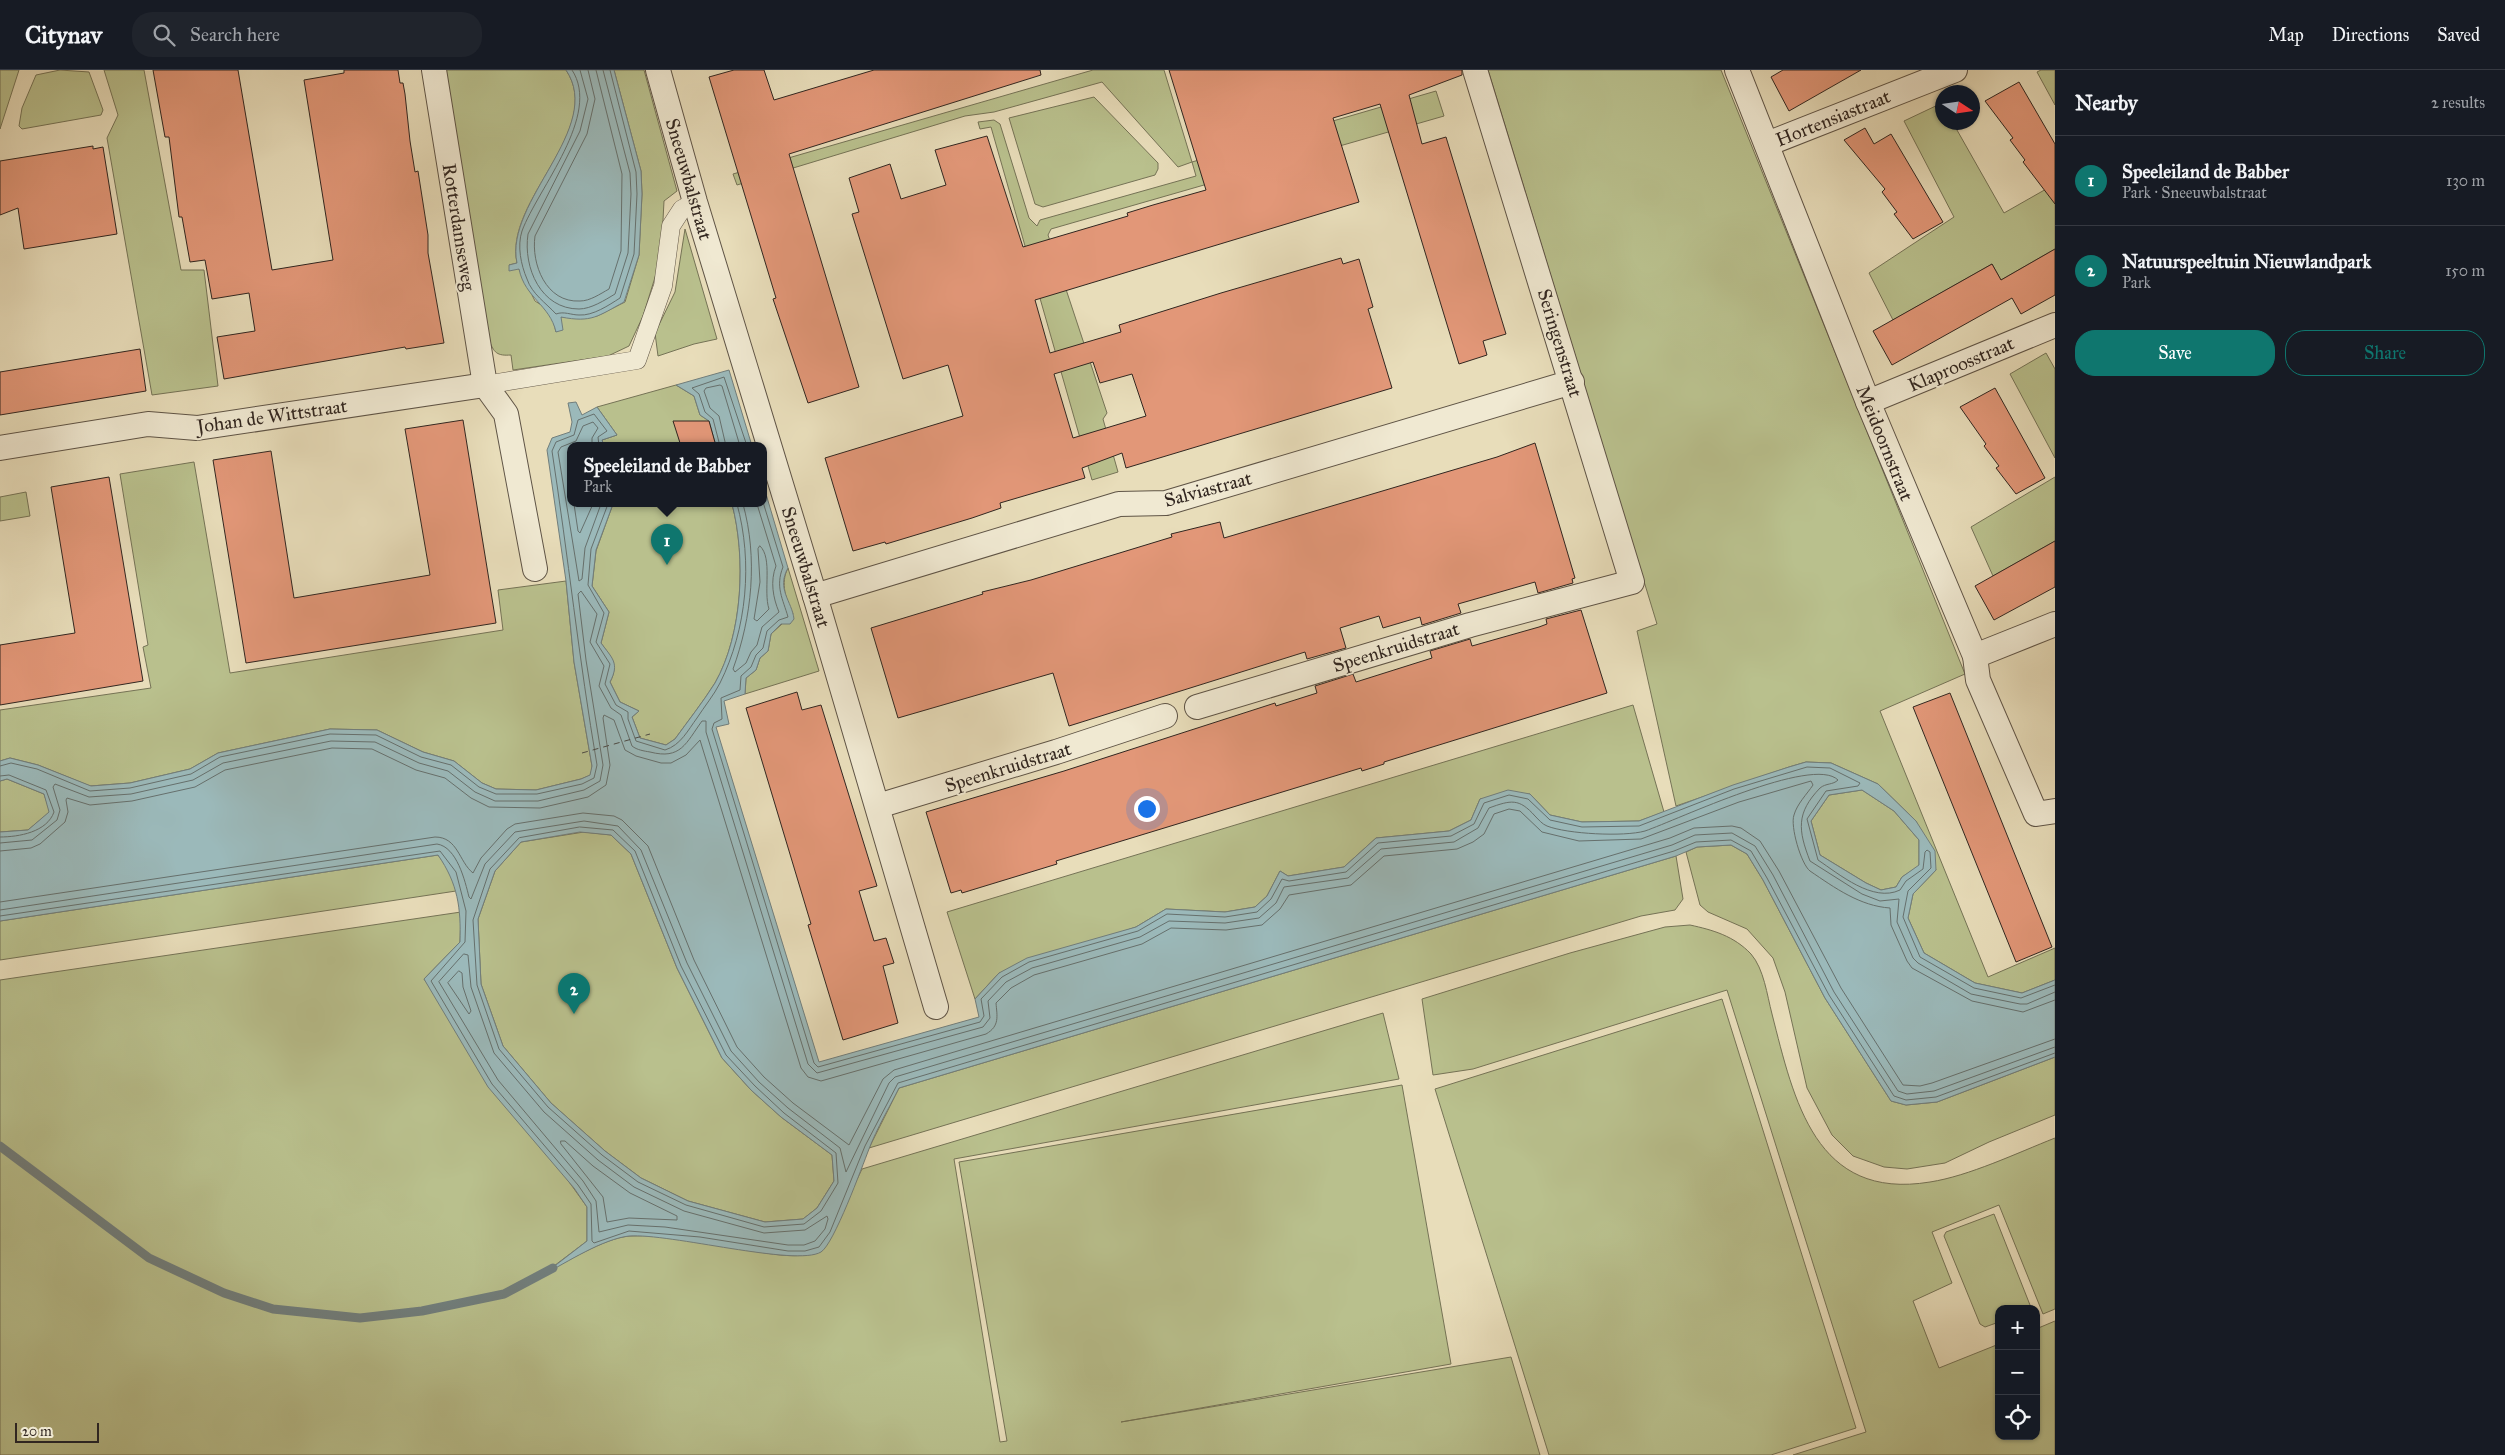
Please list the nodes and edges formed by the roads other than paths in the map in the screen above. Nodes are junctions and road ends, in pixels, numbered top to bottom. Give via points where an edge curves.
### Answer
1 (434, 70) edge
2 (658, 70) edge
3 (1475, 70) edge
4 (1737, 70) edge
5 (1955, 70) edge
6 (1767, 144) junction
7 (695, 202) junction
8 (2055, 324) edge
9 (1572, 382) junction
10 (485, 385) junction
11 (1868, 402) junction
12 (0, 448) edge
13 (534, 569) dead end
14 (1596, 591) joint
15 (815, 596) junction
16 (2055, 624) edge
17 (1975, 656) junction
18 (1197, 707) dead end
19 (1165, 716) dead end
20 (878, 806) junction
21 (2046, 812) edge
22 (936, 1007) dead end

1 - 10 street, Rotterdamseweg
2 - 7 street, Sneeuwbalstraat
3 - 9 street, Seringenstraat
4 - 6 street, Meidoornstraat
5 - 6 street, Hortensiastraat
6 - 11 street, Meidoornstraat
7 - 10 street, Johan de Wittstraat via 682,209 672,226 663,286 637,360
7 - 15 street, Sneeuwbalstraat
8 - 11 street, Klaproosstraat
9 - 14 street, Seringenstraat via 1632,582
9 - 15 street, Salviastraat via 1166,503 1119,504
10 - 12 street, Johan de Wittstraat via 197,428 148,424
10 - 13 street via 506,414
11 - 17 street, Meidoornstraat
14 - 18 street, Speenkruidstraat via 1470,625
15 - 20 street, Sneeuwbalstraat
16 - 17 street
17 - 21 street, Meidoornstraat via 1978,680
19 - 20 street, Speenkruidstraat
20 - 22 street, Sneeuwbalstraat

